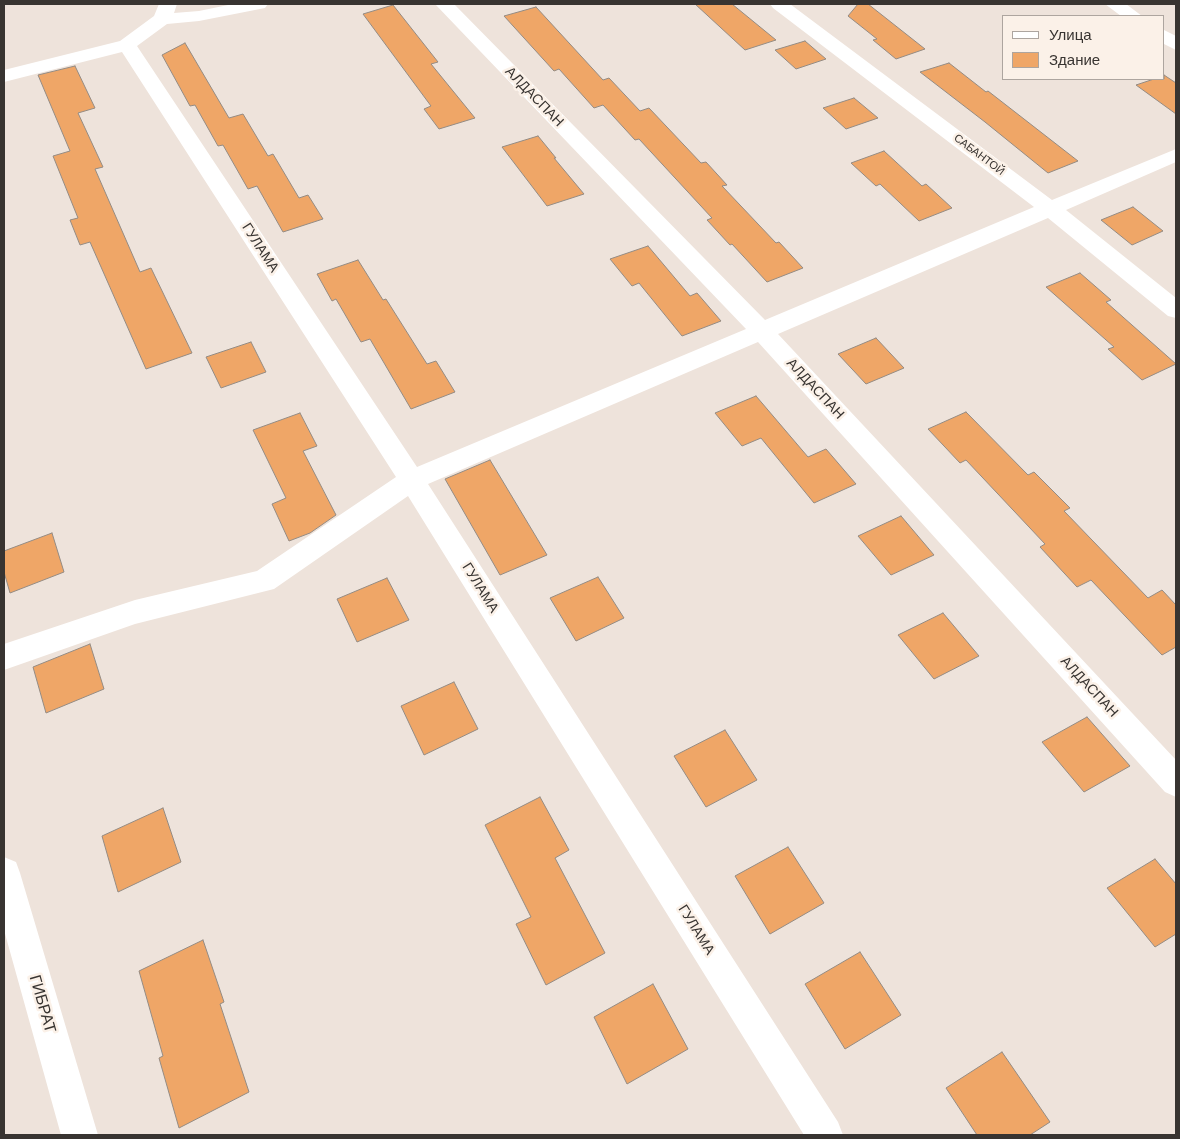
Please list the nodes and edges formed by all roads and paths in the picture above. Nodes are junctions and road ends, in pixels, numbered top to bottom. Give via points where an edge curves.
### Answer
1 (259, 4) edge
2 (444, 4) edge
3 (779, 4) edge
4 (1114, 4) edge
5 (165, 11) edge
6 (1131, 15) edge
7 (1165, 37) edge
8 (1176, 44) edge
9 (126, 45) junction
10 (4, 76) edge
11 (1176, 155) edge
12 (1052, 210) junction
13 (1176, 310) edge
14 (762, 331) junction
15 (412, 480) junction
16 (4, 656) edge
17 (1176, 782) edge
18 (4, 873) edge
19 (80, 1135) edge
20 (826, 1135) edge

1 - 5 street via 199,16
2 - 14 street, АЛДАСПАН
3 - 12 street, САБАНТОЙ
4 - 6 street
5 - 9 street
7 - 8 street
9 - 10 street
9 - 15 street, ГУЛАМА
11 - 12 street
12 - 13 street, САБАНТОЙ
12 - 14 street
14 - 15 street
14 - 17 street, АЛДАСПАН
15 - 16 street via 264,581 135,612
15 - 20 street, ГУЛАМА
18 - 19 street, ГИБРАТ

